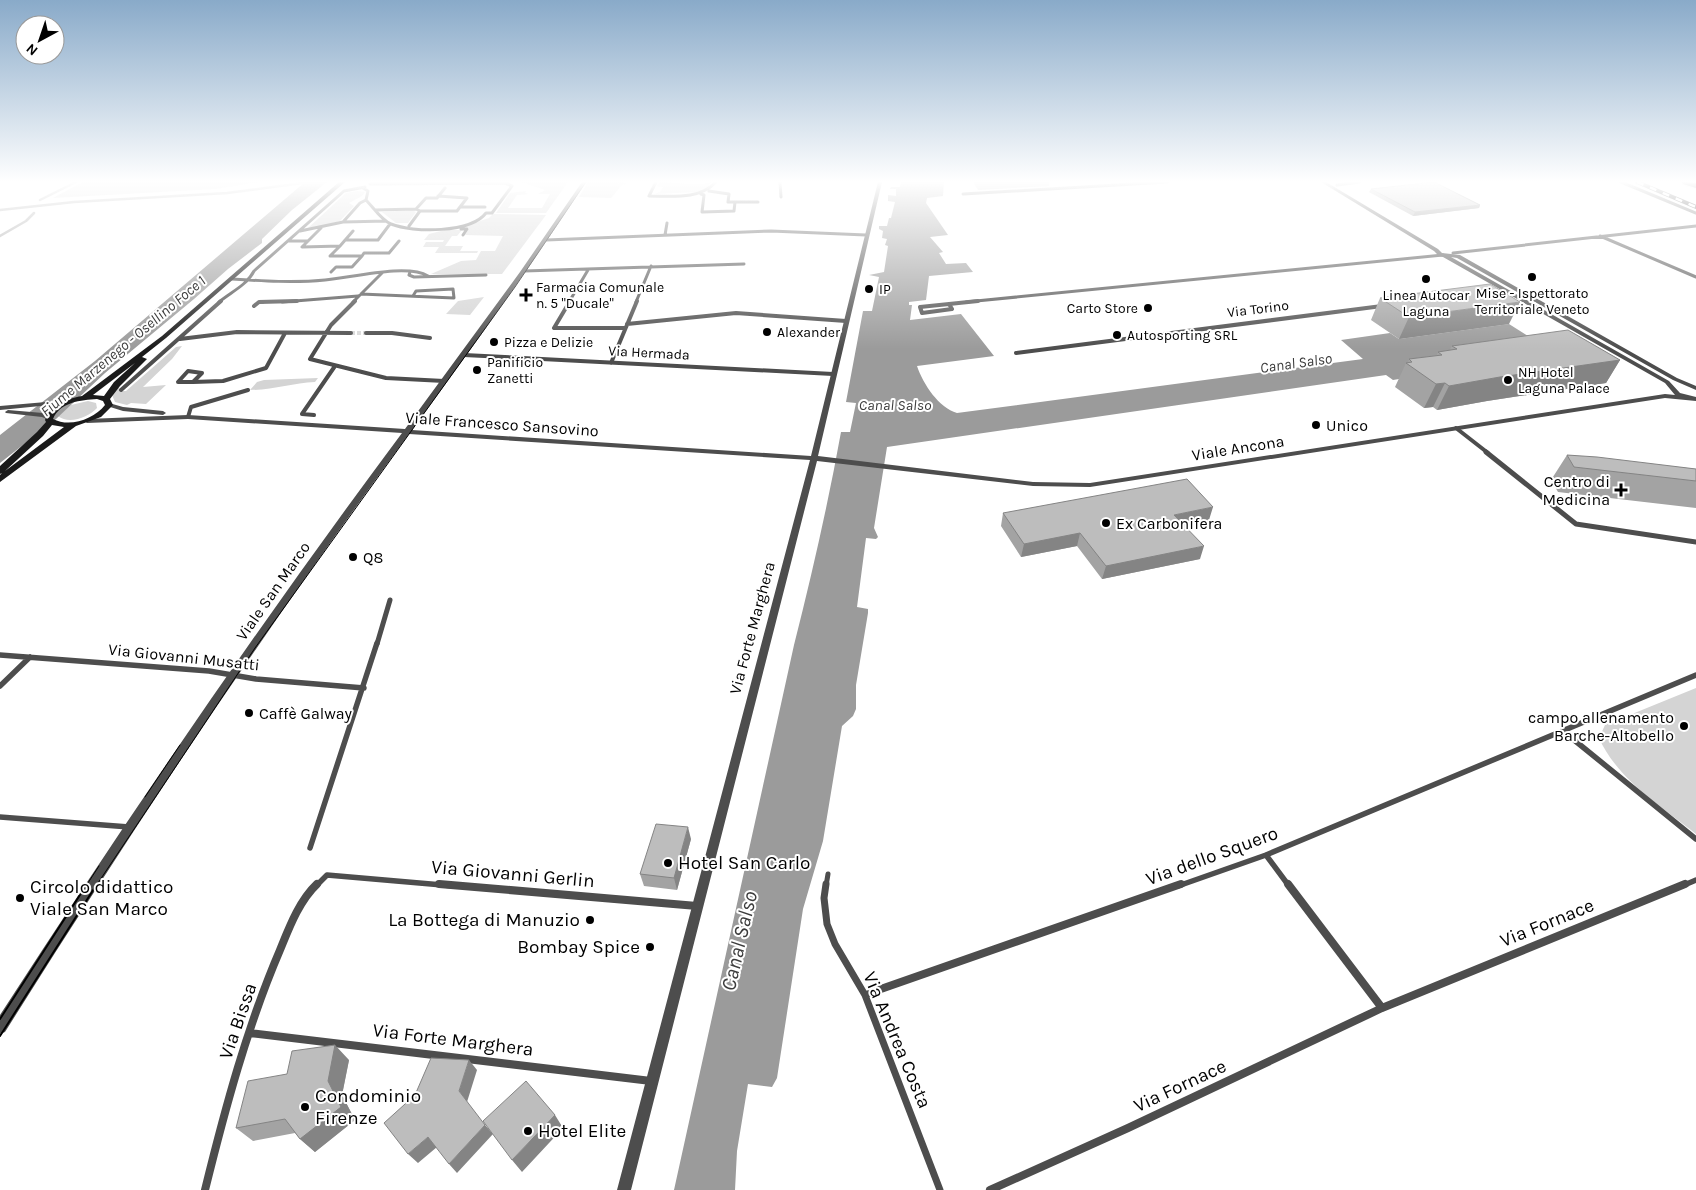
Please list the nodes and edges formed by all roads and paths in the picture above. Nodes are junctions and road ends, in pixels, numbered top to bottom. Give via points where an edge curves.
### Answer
1 (280, 238) edge
2 (292, 238) edge
3 (311, 238) edge
4 (347, 238) edge
5 (380, 238) edge
6 (605, 238) edge
7 (865, 238) edge
8 (1415, 238) edge
9 (1417, 238) edge
10 (1587, 238) edge
11 (1604, 238) edge
12 (345, 240) junction
13 (546, 240) joint
14 (288, 241) junction
15 (308, 241) junction
16 (399, 241) dead end
17 (340, 246) junction
18 (1440, 253) junction
19 (1453, 254) junction
20 (362, 256) junction
21 (744, 264) dead end
22 (651, 266) junction
23 (588, 270) junction
24 (524, 271) junction
25 (331, 272) dead end
26 (383, 272) junction
27 (486, 275) dead end
28 (1696, 277) edge
29 (232, 280) junction
30 (249, 281) junction
31 (1500, 290) joint
32 (359, 295) junction
33 (413, 296) junction
34 (949, 304) junction
35 (1389, 305) edge
36 (254, 306) dead end
37 (846, 321) junction
38 (626, 326) junction
39 (285, 333) junction
40 (328, 333) junction
41 (351, 333) tunnel mouth
42 (366, 333) tunnel mouth
43 (164, 337) junction
44 (430, 338) dead end
45 (180, 339) junction
46 (1016, 353) dead end
47 (464, 355) junction
48 (610, 363) junction
49 (335, 366) junction
50 (833, 374) junction
51 (444, 381) junction
52 (193, 382) junction
53 (1673, 388) junction
54 (1694, 388) edge
55 (121, 390) dead end
56 (248, 390) dead end
57 (1665, 396) junction
58 (81, 399) junction
59 (1692, 399) edge
60 (69, 402) junction
61 (107, 402) junction
62 (0, 408) edge
63 (0, 412) edge
64 (314, 414) dead end
65 (188, 417) junction
66 (50, 422) junction
67 (83, 422) junction
68 (1456, 428) junction
69 (406, 432) junction
70 (814, 458) junction
71 (826, 460) joint
72 (0, 471) edge
73 (0, 479) edge
74 (1696, 542) edge
75 (390, 600) dead end
76 (0, 655) edge
77 (30, 657) junction
78 (232, 674) junction
79 (1696, 675) edge
80 (0, 686) edge
81 (364, 688) junction
82 (1564, 732) junction
83 (0, 817) edge
84 (129, 827) junction
85 (1696, 839) edge
86 (310, 848) dead end
87 (1266, 855) junction
88 (828, 874) dead end
89 (327, 875) joint
90 (1696, 880) edge
91 (697, 906) junction
92 (878, 990) joint
93 (865, 995) junction
94 (1382, 1008) junction
95 (0, 1027) edge
96 (250, 1033) junction
97 (652, 1081) junction
98 (205, 1190) edge
99 (624, 1190) edge
100 (940, 1190) edge
101 (990, 1190) edge

1 - 29 main road
2 - 14 street
3 - 15 street
4 - 12 street
5 - 12 street
6 - 13 street
7 - 37 street, Via Forte Marghera
8 - 18 street
9 - 18 street
10 - 19 street
11 - 28 street
12 - 17 street
13 - 24 street, Viale San Marco
14 - 15 street
14 - 30 street via 254,271
15 - 17 street via 302,246
16 - 20 street via 389,253 364,253
17 - 20 street via 330,256
18 - 19 street
18 - 31 street
18 - 34 street
19 - 54 street
20 - 25 street via 352,267 336,267
21 - 22 street
22 - 23 street
22 - 38 street
23 - 24 street
23 - 38 street via 554,328
24 - 47 street, Viale San Marco
26 - 27 street via 424,272 428,276
26 - 30 street via 325,280
26 - 32 street
29 - 30 street
29 - 43 main road
30 - 45 street via 233,290
31 - 53 street
32 - 33 street
32 - 36 street via 259,302
32 - 40 street via 331,325
33 - 33 street via 446,298 454,298 453,288 416,291
34 - 34 street via 952,309 922,313 920,307
35 - 46 street, Via Torino
37 - 38 street via 736,313
37 - 50 street, Via Forte Marghera
38 - 48 street
39 - 40 street
39 - 45 street via 237,332
39 - 52 street via 266,368 223,381
40 - 41 street
40 - 49 street via 310,359
42 - 44 street via 392,332
43 - 58 main road
43 - 61 main road via 117,384
45 - 55 street
47 - 48 street, Via Hermada
47 - 51 street, Viale San Marco
48 - 50 street, Via Hermada
49 - 51 street via 386,378
49 - 64 street via 302,414
50 - 70 street, Via Forte Marghera
51 - 69 street, Viale San Marco
52 - 52 street via 186,382 178,382 188,371 202,373
53 - 54 street via 1677,385
53 - 57 street
53 - 59 street
56 - 65 street via 191,407
57 - 59 street, Viale Ancona
57 - 68 street, Viale Ancona
58 - 60 main road
58 - 61 main road
60 - 62 street
60 - 66 main road via 54,410
61 - 65 street, Viale Francesco Sansovino via 123,409
61 - 67 main road via 102,413
63 - 66 street via 13,412
65 - 67 street, Viale Francesco Sansovino
65 - 69 street, Viale Francesco Sansovino
66 - 67 main road
66 - 72 main road
67 - 73 main road via 56,435
68 - 71 street, Viale Ancona via 1090,484 1013,483
68 - 74 street via 1576,524
69 - 70 street, Viale Francesco Sansovino
69 - 78 street, Viale San Marco
70 - 71 street, Viale Ancona
70 - 91 street, Via Forte Marghera
75 - 81 street
76 - 77 street, Via Giovanni Musatti
77 - 78 street, Via Giovanni Musatti
77 - 80 street
78 - 81 street, Via Giovanni Musatti
78 - 84 street, Viale San Marco
79 - 82 street, Via dello Squero
81 - 86 street
82 - 85 street
82 - 87 street, Via dello Squero
83 - 84 street
84 - 95 street, Viale San Marco
87 - 92 street, Via dello Squero
87 - 94 street
88 - 93 street, Via Andrea Costa via 824,898 827,924
89 - 91 street, Via Giovanni Gerlin
89 - 96 street, Via Bissa via 313,884 289,926
90 - 94 street, Via Fornace
91 - 97 street, Via Forte Marghera
92 - 93 street, Via dello Squero
93 - 100 street, Via Andrea Costa
94 - 101 street, Via Fornace
96 - 97 street, Via Forte Marghera
96 - 98 street, Via Bissa
97 - 99 street, Via Forte Marghera

